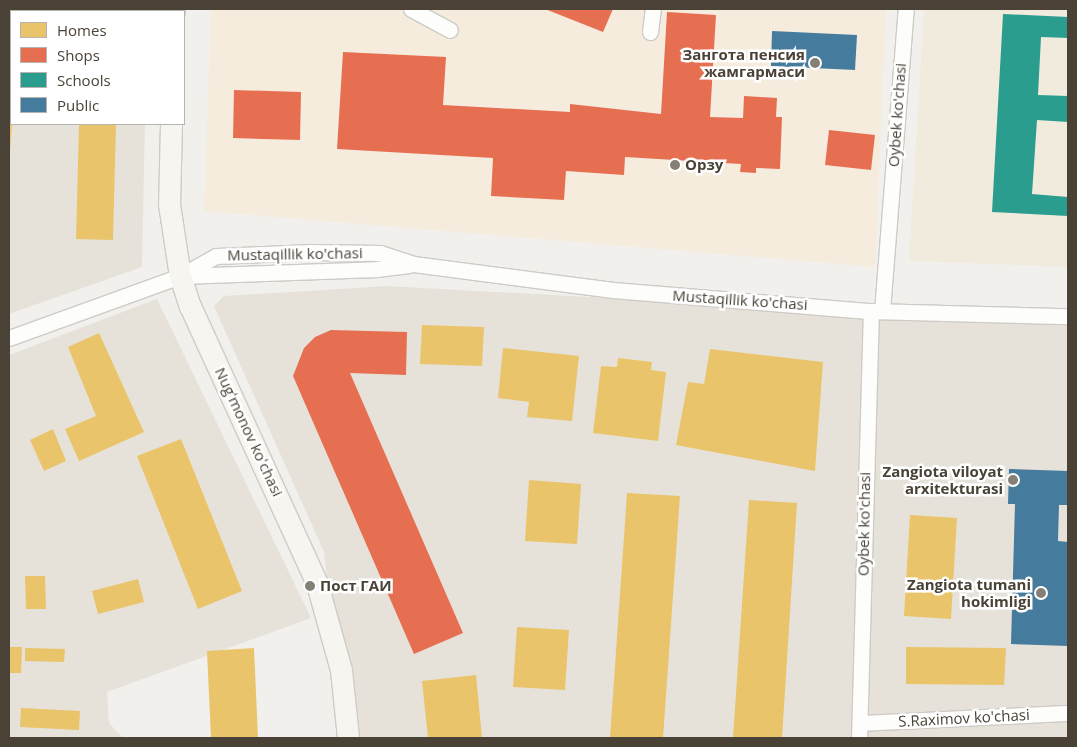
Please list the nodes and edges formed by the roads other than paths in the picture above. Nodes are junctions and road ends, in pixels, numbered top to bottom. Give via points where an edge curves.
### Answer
1 (411, 9) edge
2 (653, 9) edge
3 (906, 9) edge
4 (450, 30) dead end
5 (650, 32) dead end
6 (171, 125) edge
7 (413, 264) junction
8 (180, 276) junction
9 (877, 311) junction
10 (1068, 316) edge
11 (9, 338) edge
12 (1068, 713) edge
13 (860, 723) junction
14 (348, 738) edge
15 (859, 738) edge

1 - 4 street
2 - 5 street
3 - 9 street, Oybek ko'chasi
6 - 8 main road, Nugʻmonov koʻchasi via 169,204
7 - 8 street, Mustaqillik ko'chasi via 376,270
7 - 8 street, Mustaqillik ko'chasi via 380,253 216,256
7 - 9 street, Mustaqillik ko'chasi via 613,290
8 - 11 street, Mustaqillik ko'chasi
8 - 14 main road, Nugʻmonov koʻchasi via 190,306 317,584 338,655
9 - 10 street, Mustaqillik ko'chasi
9 - 13 street, Oybek ko'chasi
12 - 13 street, S.Raximov ko'chasi
13 - 15 street, Oybek ko'chasi

